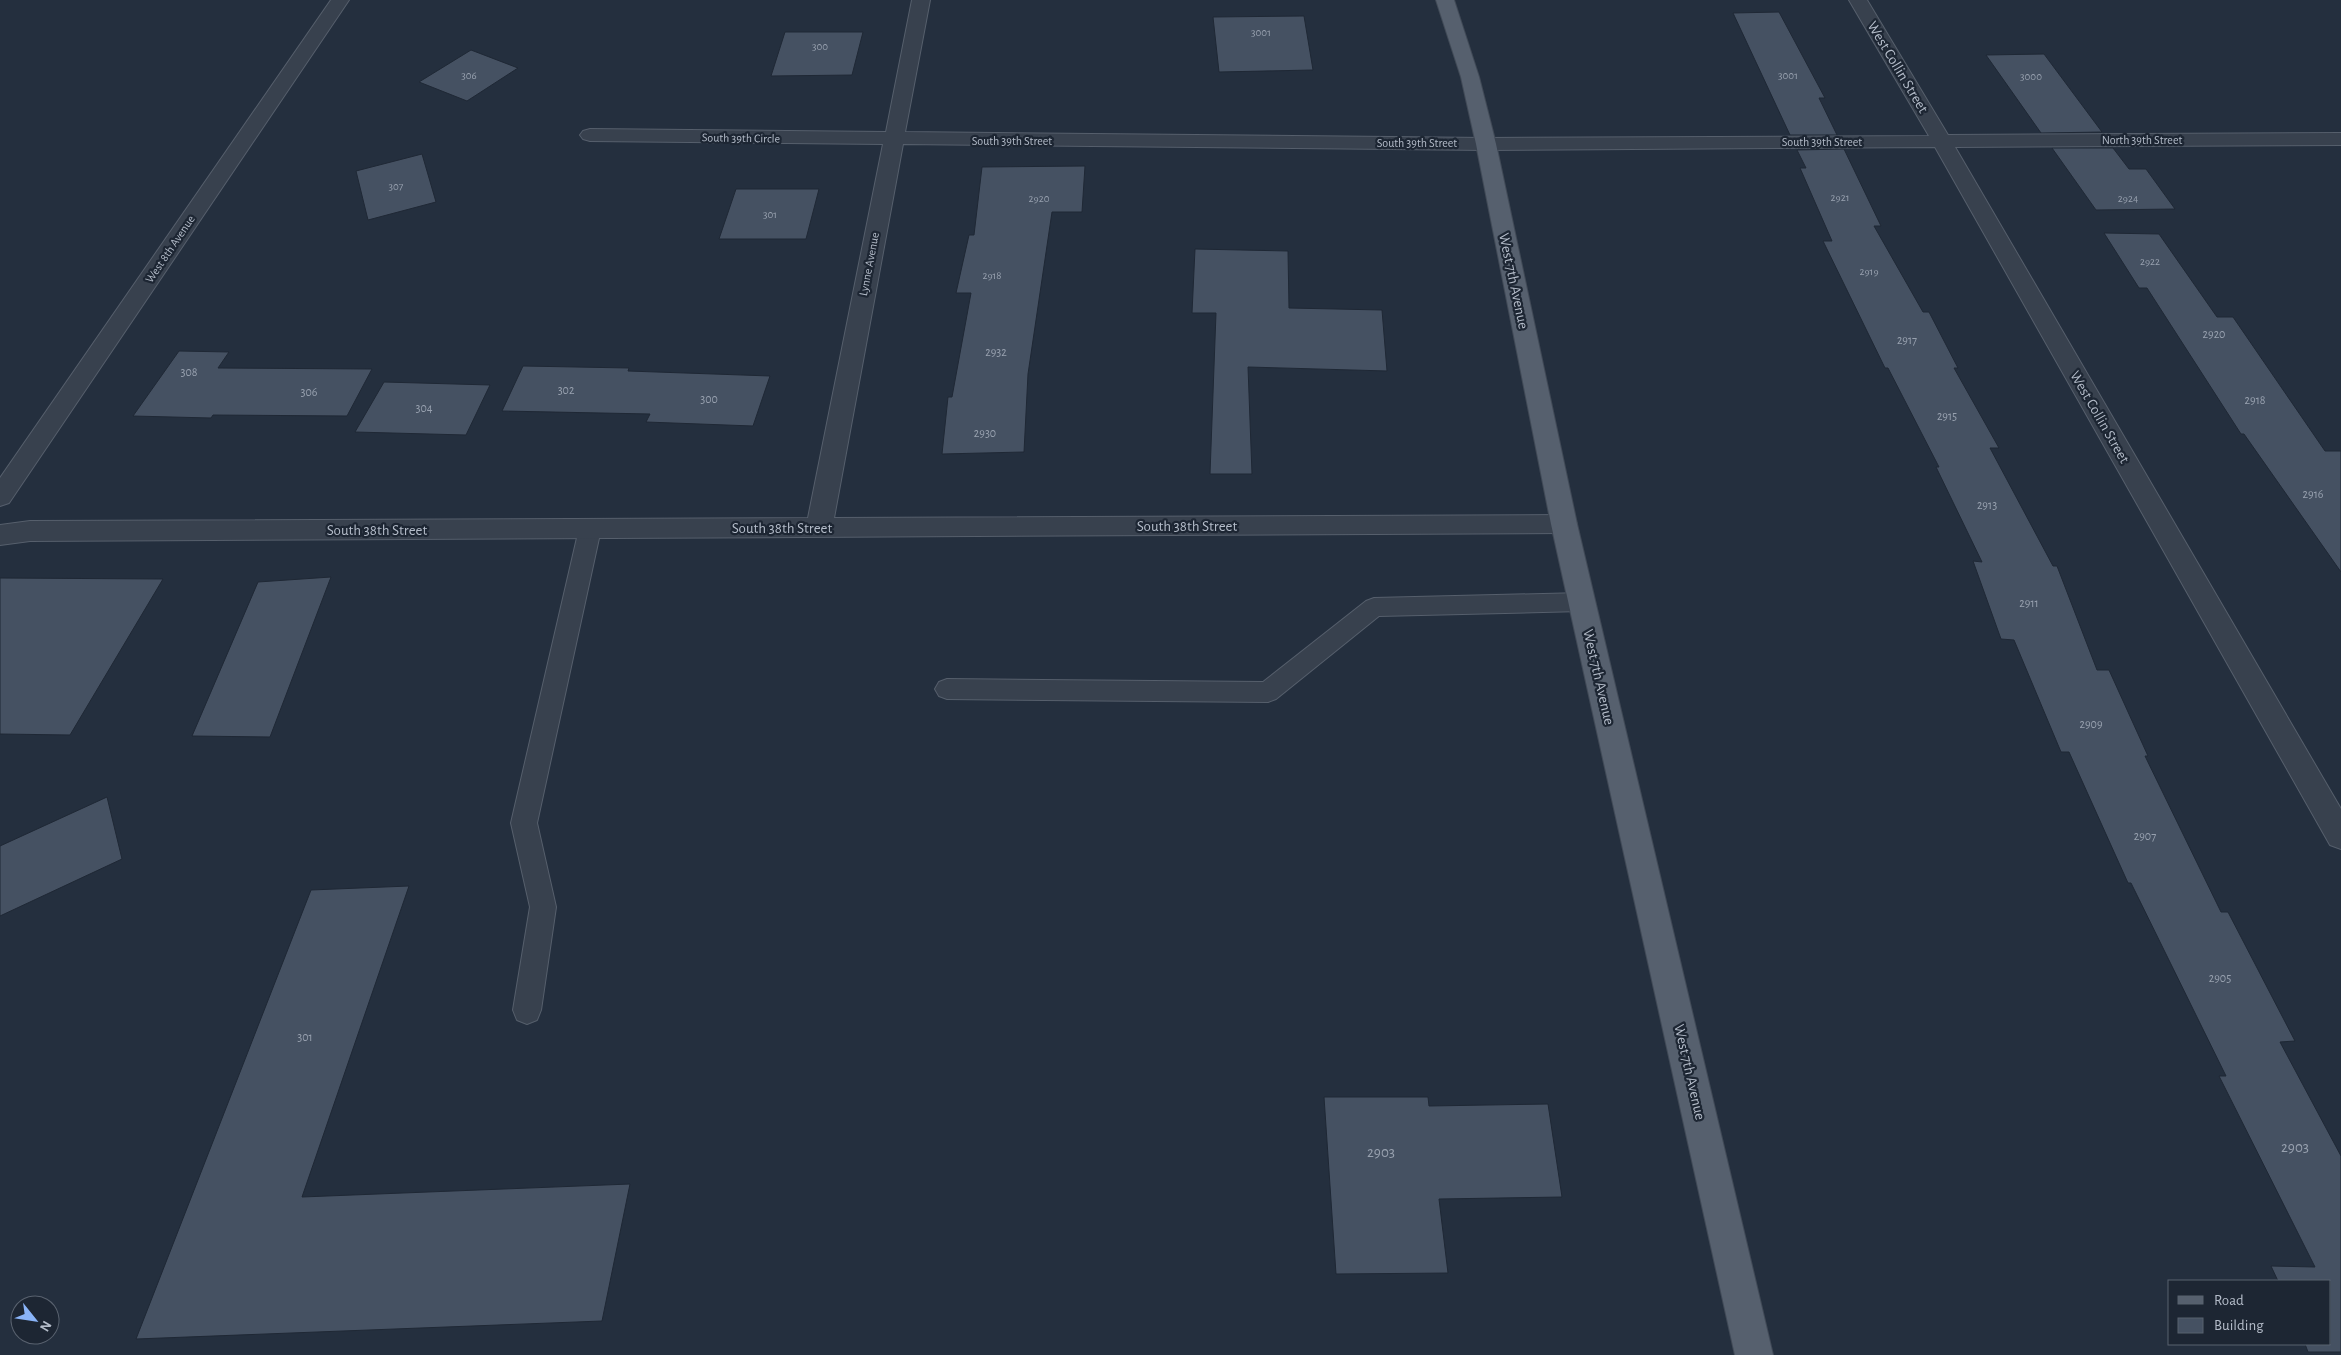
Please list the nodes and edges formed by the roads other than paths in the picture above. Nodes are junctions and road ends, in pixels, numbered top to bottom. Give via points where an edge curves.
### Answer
1 (340, 0) edge
2 (921, 0) edge
3 (1445, 0) edge
4 (1858, 0) edge
5 (590, 136) dead end
6 (2341, 139) edge
7 (893, 140) junction
8 (1942, 142) junction
9 (1486, 144) junction
10 (0, 497) edge
11 (1564, 524) junction
12 (819, 528) junction
13 (590, 529) junction
14 (0, 535) edge
15 (1582, 602) junction
16 (947, 689) dead end
17 (2341, 836) edge
18 (527, 1010) dead end
19 (1754, 1355) edge

1 - 10 street, West 8th Avenue
2 - 7 street, Lynne Avenue
3 - 9 main road, West 7th Avenue via 1470,77
4 - 8 street, West Collin Street
5 - 7 street, South 39th Circle
6 - 8 street, North 39th Street
7 - 9 street, South 39th Street
7 - 12 street, Lynne Avenue
8 - 9 street, South 39th Street
8 - 17 street, West Collin Street
9 - 11 main road, West 7th Avenue
11 - 12 street, South 38th Street
11 - 15 main road, West 7th Avenue
12 - 13 street, South 38th Street
13 - 14 street, South 38th Street via 30,531
13 - 18 lane via 524,823 543,907
15 - 16 lane via 1374,607 1268,692
15 - 19 main road, West 7th Avenue

